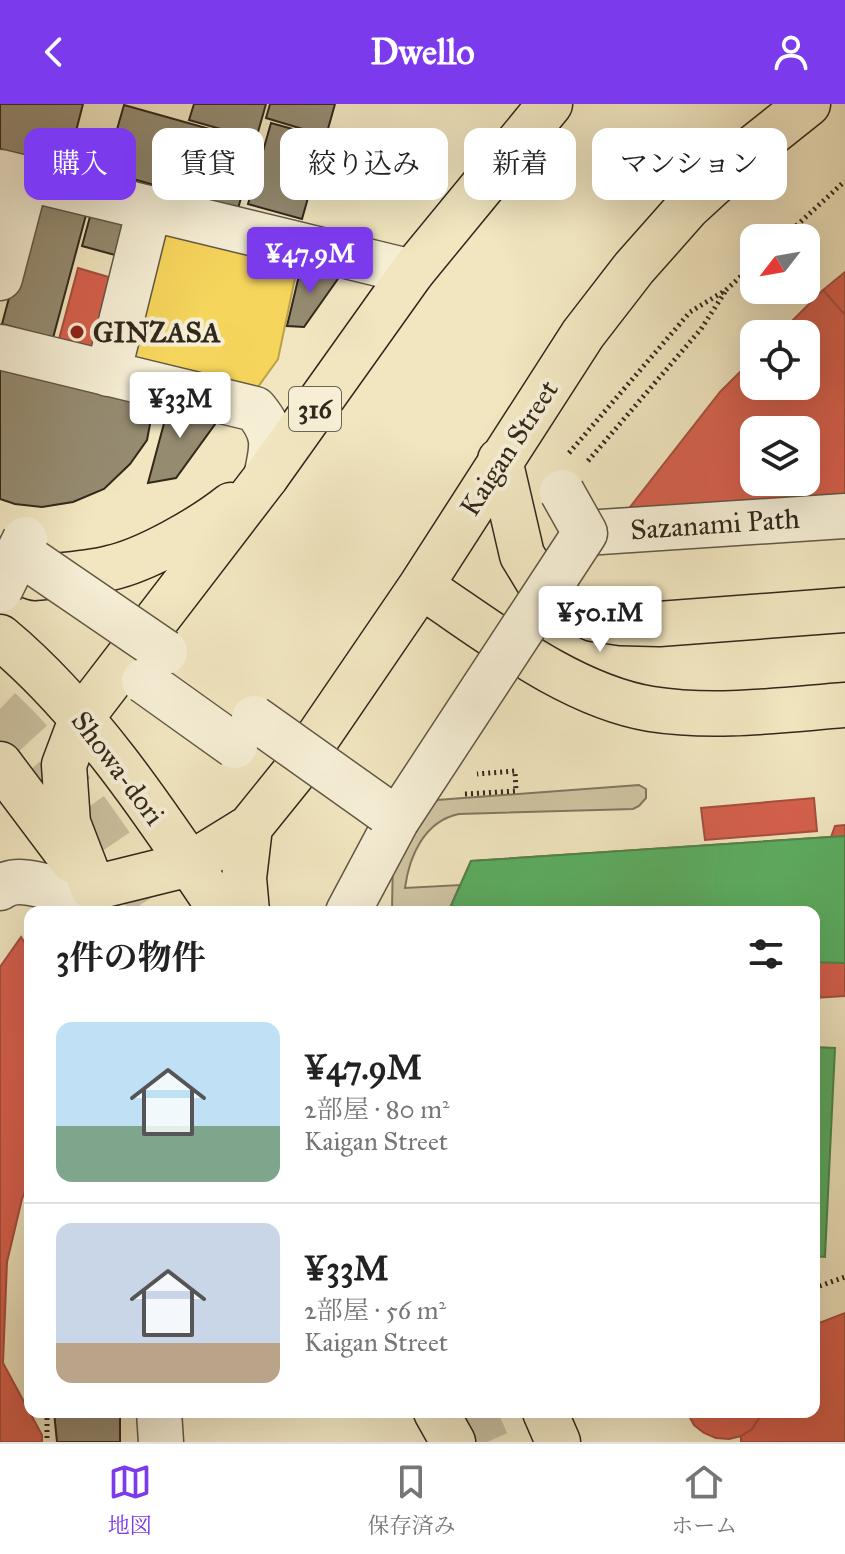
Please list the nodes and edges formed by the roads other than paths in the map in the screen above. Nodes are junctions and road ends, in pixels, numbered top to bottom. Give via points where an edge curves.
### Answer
1 (808, 104) edge
2 (537, 108) edge
3 (13, 175) edge
4 (149, 209) junction
5 (412, 272) junction
6 (0, 278) edge
7 (0, 347) edge
8 (108, 374) junction
9 (500, 460) junction
10 (564, 476) road end
11 (266, 477) junction
12 (845, 516) edge
13 (585, 533) junction
14 (11, 563) edge
15 (421, 586) junction
16 (845, 610) edge
17 (0, 637) edge
18 (845, 705) edge
19 (82, 717) junction
20 (0, 764) edge
21 (385, 811) dead end
22 (250, 827) junction
23 (190, 864) junction
24 (0, 888) edge
25 (101, 900) edge
26 (218, 906) edge
27 (246, 906) edge
28 (351, 906) edge
29 (159, 1418) edge
30 (439, 1418) edge
31 (548, 1418) edge
32 (161, 1442) edge
33 (453, 1442) edge
34 (558, 1442) edge

1 - 9 main road, Kaigan Street via 688,207 634,268 583,334
2 - 5 main road, 316
3 - 4 street
3 - 6 street
4 - 5 street
4 - 8 street
5 - 11 main road, 316
7 - 8 street
8 - 11 street via 255,409 269,426 273,449
9 - 15 main road, Kaigan Street
9 - 16 main road via 522,555 539,583 593,619 659,624
10 - 13 street, bridge
11 - 14 main road via 213,519 112,568 35,578
11 - 19 main road, 316
12 - 13 street, Sazanami Path
13 - 28 street, bridge via 404,810
14 - 21 street, bridge via 23,555 155,666 245,732
15 - 18 main road via 533,660 634,704 684,713
15 - 22 main road, Kaigan Street via 292,775
17 - 19 main road, Showa-dori
19 - 23 main road, Showa-dori
19 - 25 main road, 316 via 64,765 68,823
20 - 25 main road
22 - 23 main road
22 - 27 main road
23 - 25 main road
23 - 26 main road, Showa-dori
24 - 25 street via 24,881
29 - 32 street
30 - 33 main road
31 - 34 main road

